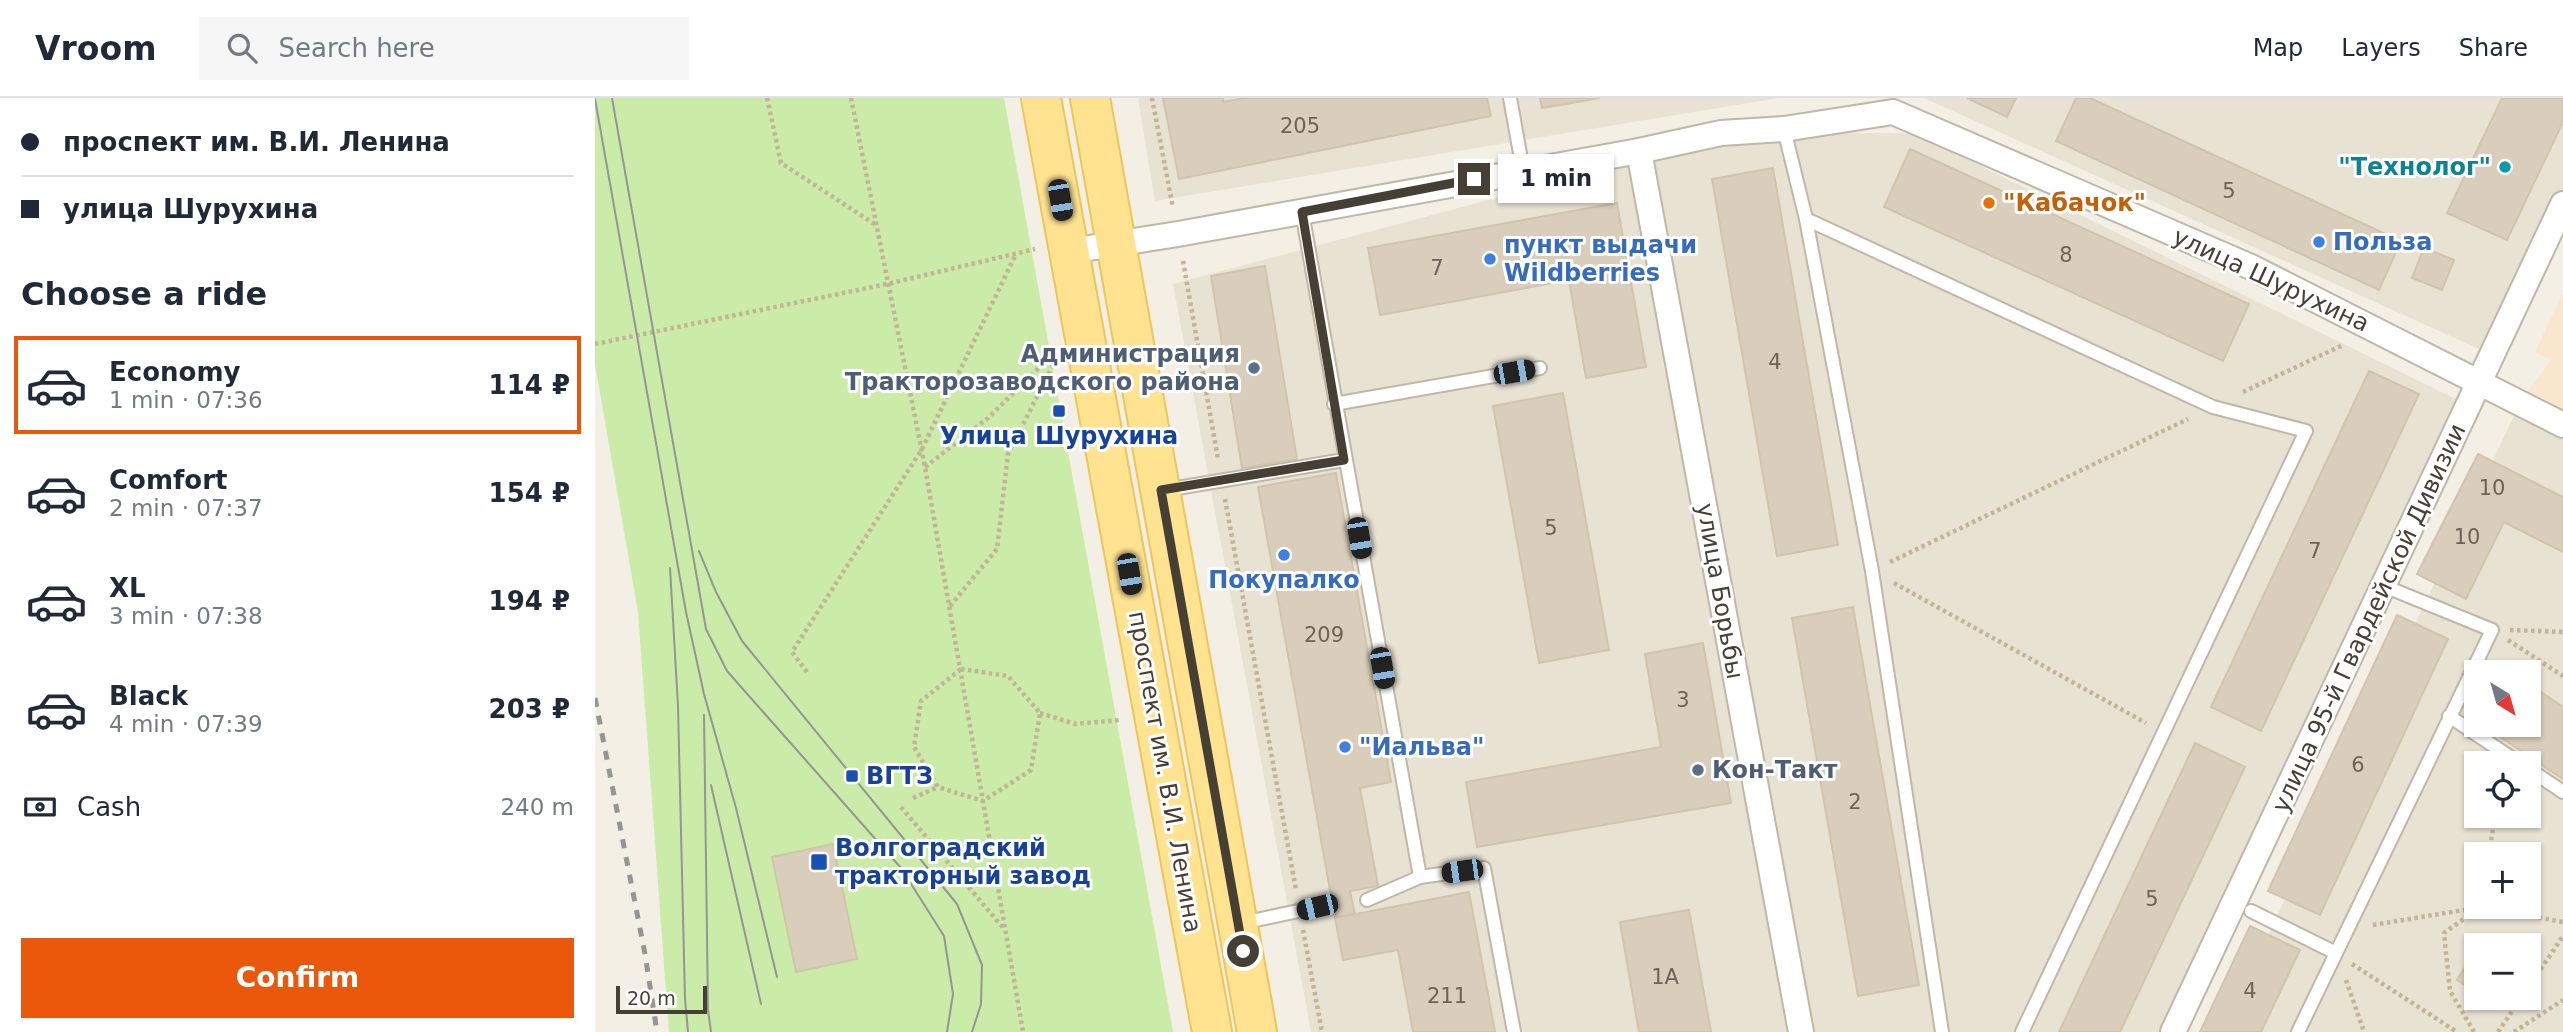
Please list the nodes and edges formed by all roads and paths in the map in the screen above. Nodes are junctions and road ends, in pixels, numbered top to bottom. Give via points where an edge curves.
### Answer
1 (767, 98) edge
2 (851, 98) edge
3 (1041, 98) edge
4 (1090, 98) edge
5 (1152, 98) edge
6 (1510, 98) edge
7 (1784, 128) junction
8 (1639, 151) junction
9 (1523, 170) junction
10 (2563, 204) edge
11 (1302, 212) junction
12 (1806, 219) junction
13 (876, 225) junction
14 (1178, 234) junction
15 (1117, 245) junction
16 (1070, 251) junction
17 (1017, 253) dead end
18 (887, 284) junction
19 (2375, 329) junction
20 (595, 344) edge
21 (1540, 368) dead end
22 (2480, 383) junction
23 (1334, 404) junction
24 (2213, 407) junction
25 (2563, 425) edge
26 (922, 449) junction
27 (1344, 460) junction
28 (925, 467) junction
29 (1221, 480) junction
30 (1161, 490) junction
31 (1872, 571) junction
32 (2383, 586) junction
33 (950, 607) junction
34 (2492, 630) junction
35 (2563, 632) edge
36 (961, 669) junction
37 (807, 671) dead end
38 (2563, 676) edge
39 (1040, 713) junction
40 (2449, 716) junction
41 (1123, 719) dead end
42 (2162, 733) junction
43 (2501, 751) edge
44 (2541, 777) edge
45 (939, 787) junction
46 (2563, 792) edge
47 (913, 798) dead end
48 (983, 801) junction
49 (901, 807) dead end
50 (1420, 877) junction
51 (1367, 900) dead end
52 (1317, 907) dead end
53 (2464, 909) edge
54 (1300, 911) junction
55 (2251, 911) dead end
56 (2541, 918) edge
57 (2464, 919) edge
58 (2563, 922) edge
59 (1238, 924) junction
60 (2348, 929) junction
61 (1005, 930) junction
62 (2563, 936) edge
63 (2336, 953) junction
64 (2541, 969) edge
65 (2563, 1000) edge
66 (2513, 1010) edge
67 (1023, 1032) edge
68 (1212, 1032) edge
69 (1257, 1032) edge
70 (1322, 1032) edge
71 (1514, 1032) edge
72 (1801, 1032) edge
73 (1942, 1032) edge
74 (2022, 1032) edge
75 (2173, 1032) edge
76 (2298, 1032) edge
77 (2364, 1032) edge
78 (2457, 1032) edge
79 (2474, 1032) edge
80 (2498, 1032) edge
81 (2514, 1032) edge

1 - 13 path via 781,163
2 - 13 path
3 - 16 main road, проспект им. В.И. Ленина
4 - 15 main road, проспект им. В.И. Ленина
5 - 14 path
6 - 9 lane
7 - 8 street, улица Шурухина via 1721,133
7 - 12 lane
7 - 19 street, улица Шурухина via 1893,112 2251,267
8 - 9 street, улица Шурухина
8 - 72 street, улица Борьбы
9 - 11 street, улица Шурухина
10 - 22 street, улица 95-й Гвардейской Дивизии
11 - 14 street, улица Шурухина
11 - 23 lane
12 - 24 lane
12 - 31 lane
13 - 18 path
14 - 15 street, улица Шурухина
14 - 29 path
15 - 16 street, улица Шурухина
15 - 30 main road, проспект им. В.И. Ленина
16 - 68 main road, проспект им. В.И. Ленина
17 - 26 path
18 - 20 path
18 - 26 path
19 - 22 street, улица Шурухина
19 - 24 path
21 - 23 lane
22 - 25 street, улица Шурухина
22 - 32 street, улица 95-й Гвардейской Дивизии
23 - 27 lane
24 - 31 path
24 - 42 lane via 2306,431
26 - 28 path
26 - 37 path via 792,652
27 - 29 lane
27 - 50 lane
28 - 33 path
28 - 33 path via 988,418 1063,345 1008,454 997,549
29 - 30 lane
29 - 54 path
30 - 59 main road, проспект им. В.И. Ленина
31 - 42 path
31 - 73 lane
32 - 34 lane
32 - 75 street, улица 95-й Гвардейской Дивизии
33 - 36 path
34 - 35 path
34 - 38 path
34 - 40 lane
36 - 39 path via 1008,676
36 - 45 path via 921,701 914,747
36 - 48 path
39 - 41 path via 1075,724
39 - 48 path via 1031,770
40 - 43 lane
40 - 60 lane
42 - 74 lane
44 - 46 lane
45 - 47 path
45 - 48 path
48 - 61 path
49 - 61 path
50 - 51 lane
50 - 71 lane via 1483,868
52 - 54 lane
53 - 60 path
54 - 59 lane
54 - 70 path
55 - 63 lane
56 - 58 path
57 - 79 path via 2444,933 2450,991
59 - 69 main road, проспект им. В.И. Ленина
60 - 63 lane
61 - 67 path
62 - 64 path
63 - 76 lane
63 - 77 path
63 - 78 path
65 - 81 path
66 - 80 path

